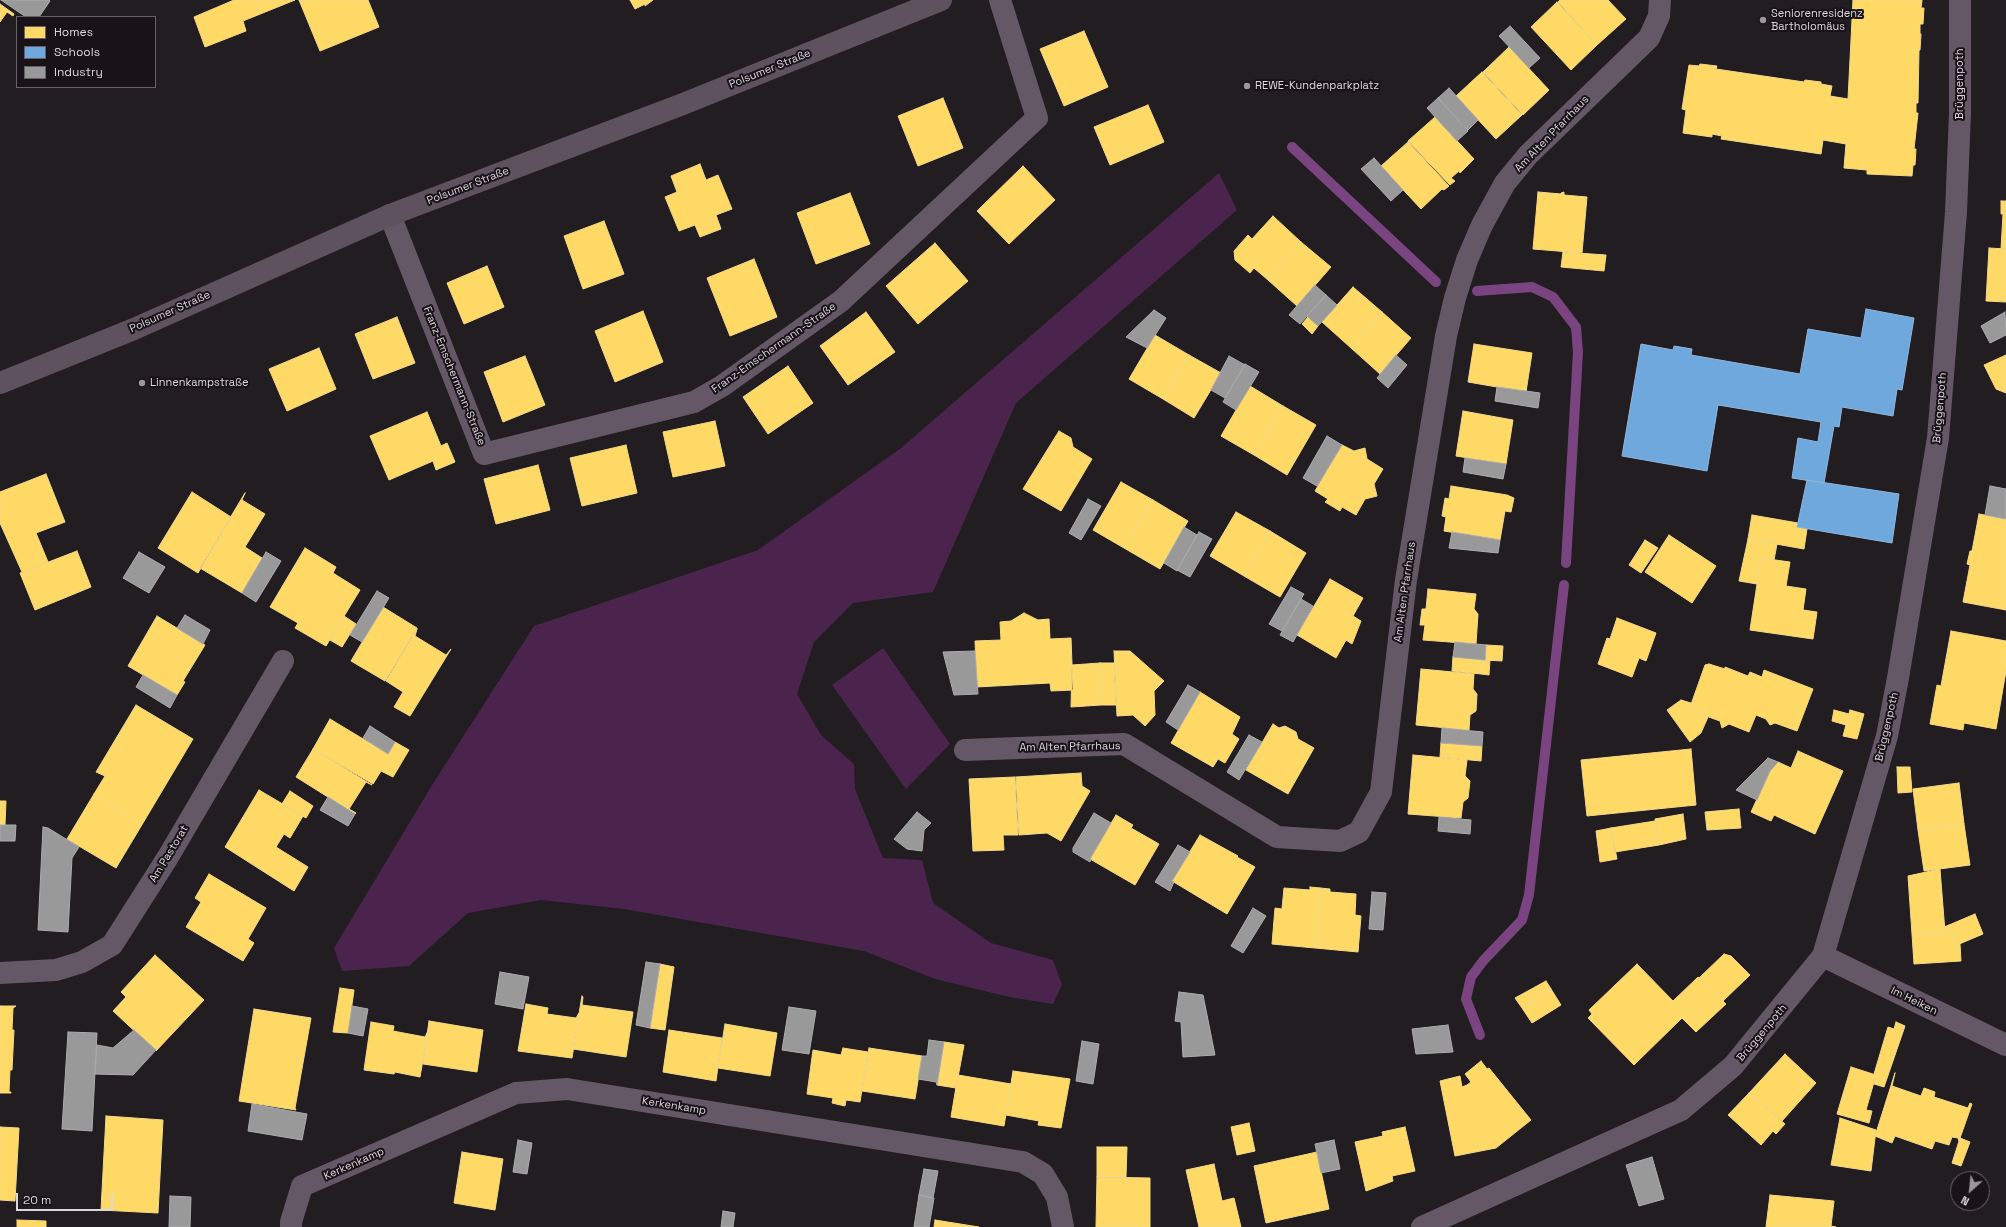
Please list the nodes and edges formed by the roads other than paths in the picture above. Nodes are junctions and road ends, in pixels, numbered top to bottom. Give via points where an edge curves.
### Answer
1 (941, 0) edge
2 (1000, 0) edge
3 (1660, 0) edge
4 (1960, 0) edge
5 (390, 215) junction
6 (0, 383) edge
7 (283, 661) dead end
8 (965, 750) dead end
9 (1823, 956) junction
10 (0, 973) edge
11 (2006, 1045) edge
12 (291, 1227) edge
13 (1063, 1227) edge
14 (1422, 1227) edge

1 - 5 main road, Polsumer Straße via 683,104
2 - 5 street, Franz-Emschermann-Straße via 1036,118 841,301 722,386 694,402 484,454
3 - 8 street, Am Alten Pfarrhaus via 1659,16 1649,38 1528,155 1505,183 1482,224 1468,260 1446,336 1406,580 1381,792 1359,832 1340,841 1277,837 1124,744
4 - 9 street, Brüggenpoth via 1960,113 1956,204 1938,438 1886,736
5 - 6 main road, Polsumer Straße via 134,328
7 - 10 street, Am Pastorat via 168,857 112,945 82,962 56,970
9 - 11 street, Im Heiken
9 - 14 street, Brüggenpoth via 1734,1066 1681,1110
12 - 13 street, Kerkenkamp via 302,1186 516,1093 567,1090 1023,1162 1043,1174 1054,1191

